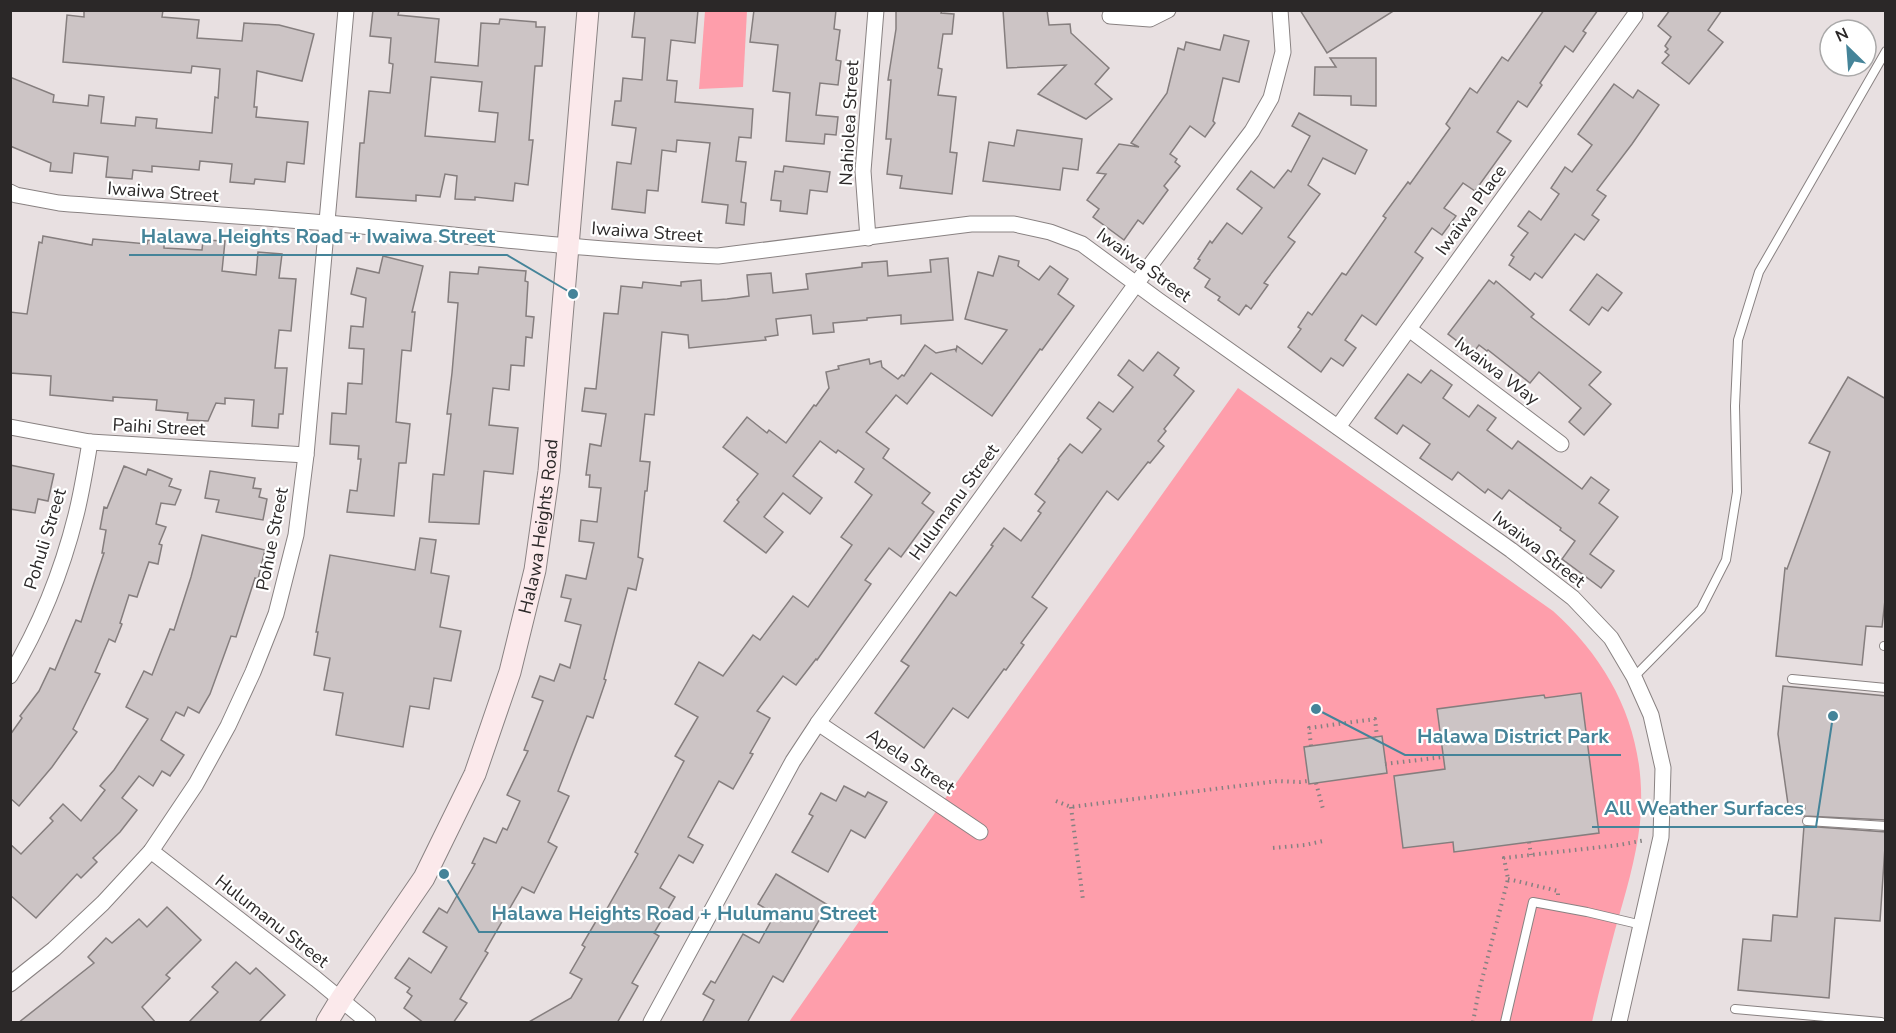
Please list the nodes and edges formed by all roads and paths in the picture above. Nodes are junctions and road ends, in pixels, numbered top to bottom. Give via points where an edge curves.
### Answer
1 (346, 10) edge
2 (588, 10) edge
3 (876, 10) edge
4 (1168, 10) edge
5 (1281, 10) edge
6 (1635, 15) dead end
7 (1110, 16) dead end
8 (1886, 51) edge
9 (10, 192) edge
10 (327, 223) junction
11 (868, 238) junction
12 (567, 246) junction
13 (1136, 284) junction
14 (1409, 329) junction
15 (10, 427) edge
16 (1338, 427) junction
17 (90, 442) junction
18 (1561, 444) dead end
19 (306, 455) junction
20 (10, 675) edge
21 (1634, 676) junction
22 (1792, 679) dead end
23 (1886, 688) edge
24 (818, 723) junction
25 (1377, 737) dead end
26 (1311, 746) dead end
27 (1443, 758) dead end
28 (1385, 764) dead end
29 (1308, 781) dead end
30 (1316, 783) dead end
31 (1056, 801) dead end
32 (1071, 807) junction
33 (1323, 809) dead end
34 (1807, 821) dead end
35 (1886, 826) edge
36 (981, 832) dead end
37 (1323, 841) dead end
38 (1529, 842) dead end
39 (1273, 848) dead end
40 (151, 851) junction
41 (1531, 855) dead end
42 (1083, 900) dead end
43 (1642, 925) junction
44 (13, 976) edge
45 (341, 999) junction
46 (1735, 1009) dead end
47 (317, 1023) edge
48 (327, 1023) edge
49 (368, 1023) edge
50 (651, 1023) edge
51 (1505, 1023) edge
52 (1619, 1023) edge
53 (1881, 1023) edge

1 - 10 street, Pohue Street
2 - 12 street, Halawa Heights Road
3 - 11 street, Nahiolea Street via 863,171
4 - 7 street via 1150,19
5 - 13 street, Hulumanu Street via 1283,52 1271,98 1252,131
6 - 14 street, Iwaiwa Place
8 - 21 lane via 1759,272 1738,340 1737,492 1726,560 1701,609
9 - 10 street, Iwaiwa Street via 59,203
10 - 12 street, Iwaiwa Street
10 - 19 street, Pohue Street
11 - 12 street, Iwaiwa Street via 718,256
11 - 13 street, Iwaiwa Street via 971,224 1014,224 1082,244
12 - 45 street, Halawa Heights Road via 549,471 535,570 510,672 475,774 424,878
13 - 16 street, Iwaiwa Street
13 - 24 street, Hulumanu Street
14 - 16 street, Iwaiwa Place
14 - 18 street, Iwaiwa Way
15 - 17 street, Paihi Street
16 - 21 street, Iwaiwa Street via 1573,598 1611,638
17 - 19 street, Paihi Street
17 - 20 street, Pohuli Street via 62,564 39,621
19 - 40 street, Pohue Street via 296,535 276,614 228,726 196,784
21 - 43 street, Iwaiwa Street via 1651,715 1663,768 1661,837
22 - 23 lane
24 - 36 street, Apela Street
24 - 50 street, Hulumanu Street via 793,761
25 - 26 path via 1375,719 1309,728
27 - 28 path
29 - 32 path via 1278,781
30 - 33 path
31 - 32 path
32 - 42 path
34 - 35 lane
37 - 39 path
38 - 41 path
40 - 44 street, Pohue Street via 104,903
40 - 45 street, Hulumanu Street
43 - 51 lane via 1533,902
43 - 52 street, Iwaiwa Street
45 - 47 street
45 - 48 street
45 - 49 street, Hulumanu Street
46 - 53 lane

